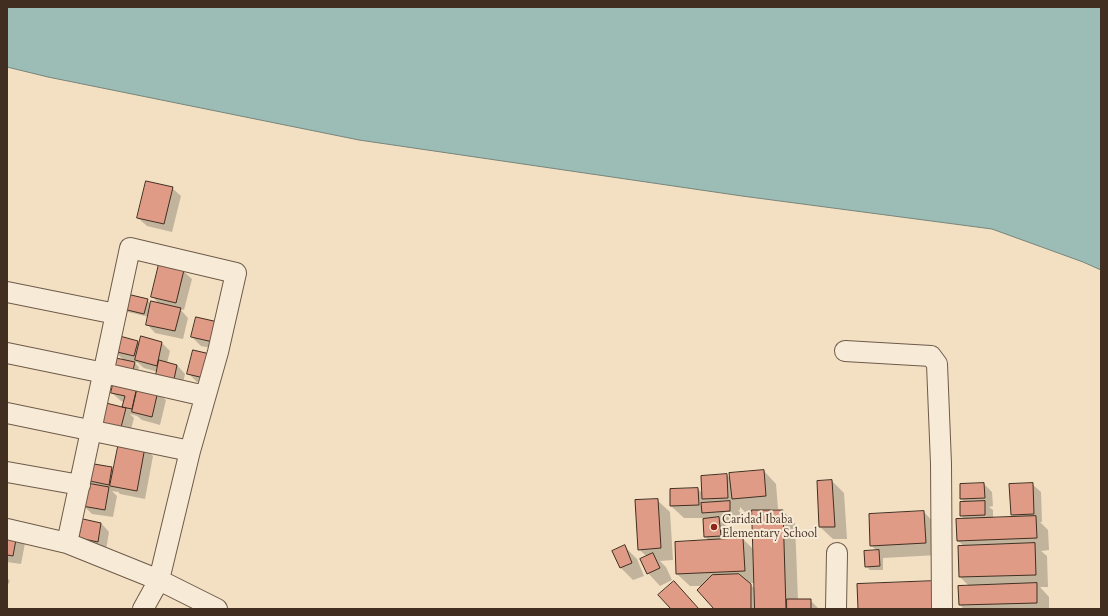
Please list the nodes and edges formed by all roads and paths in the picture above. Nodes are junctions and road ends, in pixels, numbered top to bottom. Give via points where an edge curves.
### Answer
1 (7, 292) edge
2 (116, 314) junction
3 (845, 351) dead end
4 (7, 353) edge
5 (104, 373) junction
6 (205, 396) junction
7 (7, 413) edge
8 (91, 430) junction
9 (190, 451) junction
10 (7, 472) edge
11 (80, 485) junction
12 (7, 529) edge
13 (67, 542) junction
14 (837, 553) dead end
15 (159, 580) junction
16 (143, 609) edge
17 (217, 609) edge
18 (836, 609) edge
19 (942, 609) edge

1 - 2 street
2 - 5 street
2 - 6 street via 130,248 236,273
3 - 19 street via 932,356 937,364
4 - 5 street
5 - 6 street
5 - 8 street
6 - 9 street
7 - 8 street
8 - 9 street
8 - 11 street
9 - 15 street
10 - 11 street
11 - 13 street
12 - 13 street
13 - 15 street
14 - 18 street
15 - 16 street
15 - 17 street

